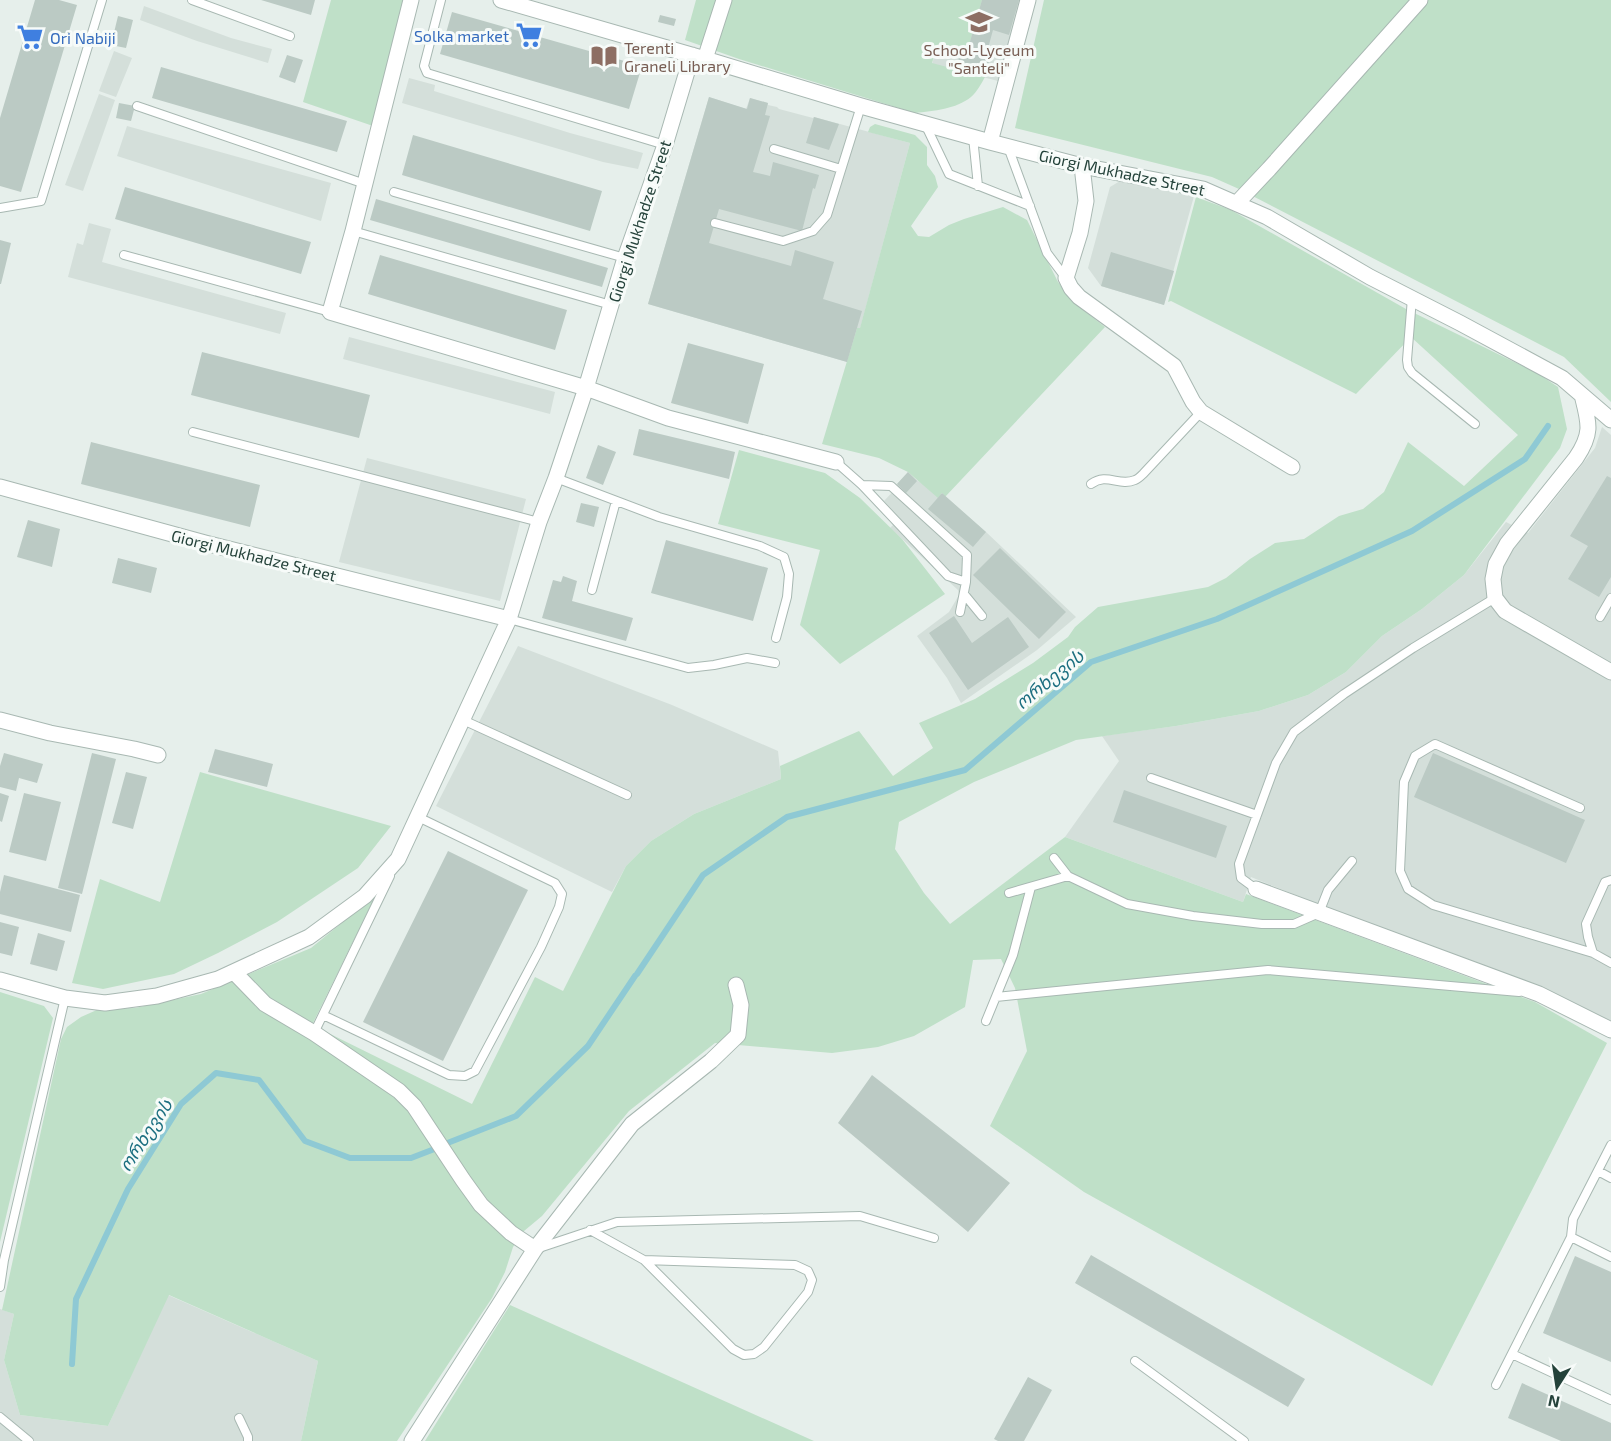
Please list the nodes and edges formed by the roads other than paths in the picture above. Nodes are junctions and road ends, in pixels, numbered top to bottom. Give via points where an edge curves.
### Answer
1 (102, 0) edge
2 (192, 0) edge
3 (411, 0) edge
4 (441, 0) edge
5 (501, 0) edge
6 (724, 0) edge
7 (1028, 0) edge
8 (1420, 0) edge
9 (290, 36) dead end
10 (699, 57) junction
11 (137, 106) dead end
12 (861, 106) junction
13 (926, 124) junction
14 (973, 137) junction
15 (990, 142) junction
16 (665, 145) junction
17 (1008, 147) junction
18 (774, 148) dead end
19 (1082, 166) junction
20 (841, 169) junction
21 (365, 184) junction
22 (978, 186) junction
23 (394, 192) dead end
24 (1237, 203) junction
25 (1030, 206) junction
26 (0, 208) edge
27 (715, 223) dead end
28 (353, 231) junction
29 (124, 255) dead end
30 (626, 258) junction
31 (1066, 278) junction
32 (1412, 298) junction
33 (611, 305) junction
34 (330, 312) junction
35 (586, 387) junction
36 (1582, 395) junction
37 (1201, 412) junction
38 (1611, 420) edge
39 (1474, 424) dead end
40 (192, 432) dead end
41 (836, 462) joint
42 (1292, 467) dead end
43 (556, 478) junction
44 (862, 484) junction
45 (1091, 484) dead end
46 (0, 487) edge
47 (616, 501) junction
48 (539, 522) junction
49 (966, 582) junction
50 (592, 590) dead end
51 (964, 594) junction
52 (1495, 598) junction
53 (1611, 598) edge
54 (960, 612) dead end
55 (982, 616) dead end
56 (1600, 617) dead end
57 (509, 619) junction
58 (776, 638) dead end
59 (776, 663) dead end
60 (1611, 672) edge
61 (0, 720) edge
62 (463, 720) junction
63 (158, 755) dead end
64 (1151, 778) dead end
65 (627, 795) dead end
66 (1580, 808) dead end
67 (1257, 814) junction
68 (418, 817) junction
69 (1054, 858) dead end
70 (398, 859) junction
71 (1352, 861) dead end
72 (1068, 876) junction
73 (1611, 880) edge
74 (1030, 887) junction
75 (1256, 889) joint
76 (1009, 893) dead end
77 (1319, 913) junction
78 (1593, 953) junction
79 (1611, 963) edge
80 (234, 972) junction
81 (0, 980) edge
82 (736, 985) dead end
83 (1539, 994) junction
84 (996, 997) junction
85 (64, 998) junction
86 (323, 1015) junction
87 (986, 1021) dead end
88 (1611, 1030) edge
89 (314, 1033) junction
90 (1611, 1145) edge
91 (1598, 1171) junction
92 (1611, 1178) edge
93 (590, 1230) junction
94 (1571, 1237) junction
95 (934, 1238) dead end
96 (535, 1249) junction
97 (1611, 1257) edge
98 (644, 1260) junction
99 (0, 1287) edge
100 (1512, 1354) junction
101 (1135, 1361) dead end
102 (1496, 1385) dead end
103 (1611, 1400) edge
104 (0, 1417) edge
105 (239, 1418) dead end
106 (29, 1441) edge
107 (248, 1441) edge
108 (412, 1441) edge
109 (1244, 1441) edge

1 - 26 lane via 41,201
2 - 9 lane
3 - 21 street
4 - 16 lane via 424,66 427,72
5 - 10 street, Giorgi Mukhadze Street
6 - 10 street
7 - 15 street
8 - 24 street
10 - 12 street, Giorgi Mukhadze Street
10 - 16 street, Giorgi Mukhadze Street
11 - 21 lane
12 - 13 street, Giorgi Mukhadze Street
12 - 20 lane
13 - 14 street, Giorgi Mukhadze Street
13 - 22 lane via 949,174
14 - 15 street, Giorgi Mukhadze Street
14 - 22 lane
15 - 17 street, Giorgi Mukhadze Street
16 - 30 street, Giorgi Mukhadze Street
17 - 19 street, Giorgi Mukhadze Street
17 - 25 lane
18 - 20 lane
19 - 24 street, Giorgi Mukhadze Street via 1203,189
19 - 31 street via 1086,201
20 - 27 lane via 827,215 813,231 783,241
21 - 28 street
22 - 25 lane
23 - 30 lane
24 - 32 street, Giorgi Mukhadze Street
25 - 31 lane via 1047,253
28 - 33 lane
28 - 34 street
29 - 34 lane
30 - 33 street, Giorgi Mukhadze Street
31 - 37 street via 1079,297 1174,366
32 - 36 street, Giorgi Mukhadze Street via 1562,378
32 - 39 lane via 1408,367
33 - 35 street, Giorgi Mukhadze Street
34 - 35 street
35 - 41 street via 668,418
35 - 43 street, Giorgi Mukhadze Street
36 - 38 street, Giorgi Mukhadze Street
36 - 52 street via 1589,423 1586,443 1507,544 1496,564
37 - 42 street
37 - 45 lane via 1134,481 1108,478
40 - 48 lane
41 - 44 lane
43 - 47 lane
43 - 48 street, Giorgi Mukhadze Street
44 - 49 lane via 948,576
44 - 49 lane via 891,486 967,555
46 - 57 street, Giorgi Mukhadze Street
47 - 50 lane
47 - 58 lane via 784,557 789,574 787,597
48 - 57 street, Giorgi Mukhadze Street
49 - 51 lane
51 - 54 lane
51 - 55 lane
52 - 60 street via 1505,611
52 - 67 lane via 1413,648 1294,732 1276,764
53 - 56 lane
57 - 59 lane via 688,668 747,658
57 - 62 street, Giorgi Mukhadze Street
61 - 63 street
62 - 65 lane
62 - 68 street, Giorgi Mukhadze Street
64 - 67 lane
66 - 78 lane via 1435,744 1415,756 1404,782 1400,871 1408,890 1433,905
67 - 75 lane via 1239,864 1241,878
68 - 70 street, Giorgi Mukhadze Street
68 - 86 lane via 555,883 562,894 560,907 542,947 475,1071 465,1076 449,1075
69 - 72 lane
70 - 80 street, Giorgi Mukhadze Street via 365,896 309,937
70 - 86 lane
71 - 77 lane via 1328,890
72 - 74 lane
72 - 77 lane via 1127,904 1193,916 1294,924
73 - 78 lane via 1605,882 1586,924
74 - 76 lane
74 - 84 lane via 1013,955
75 - 77 street
77 - 83 street
78 - 79 lane
80 - 85 street, Giorgi Mukhadze Street via 157,996 105,1003
80 - 89 street via 265,1004
81 - 85 street, Giorgi Mukhadze Street
82 - 96 street via 741,1005 738,1035 711,1062 632,1124
83 - 84 lane via 1268,969
83 - 88 street
84 - 87 lane
85 - 99 lane
86 - 89 lane
89 - 96 street via 399,1091 414,1106 481,1205
90 - 91 lane
91 - 92 lane
91 - 94 lane via 1573,1219
93 - 95 lane via 617,1222 860,1216
93 - 96 lane
93 - 98 lane
94 - 97 lane
94 - 100 lane
96 - 108 street
98 - 98 lane via 733,1349 744,1355 764,1347 808,1292 812,1280 808,1271 795,1265
100 - 102 lane
100 - 103 lane
101 - 109 lane
104 - 106 lane
105 - 107 lane

